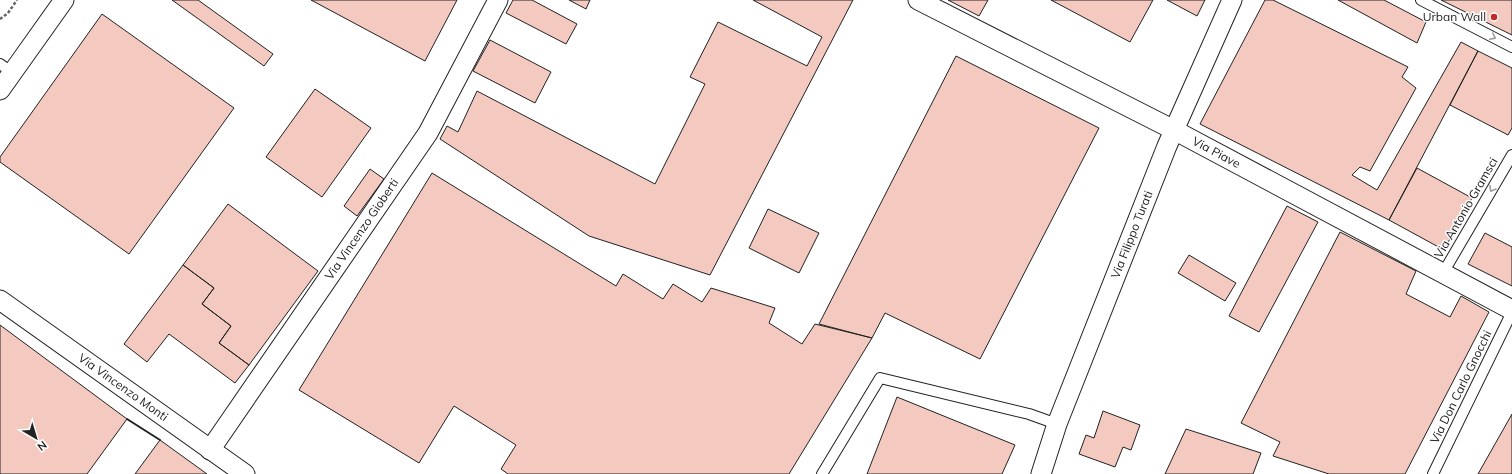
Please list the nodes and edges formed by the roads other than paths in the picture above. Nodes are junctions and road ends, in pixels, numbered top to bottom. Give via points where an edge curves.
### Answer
1 (64, 0) edge
2 (498, 0) edge
3 (918, 0) edge
4 (1232, 0) edge
5 (1421, 0) edge
6 (1512, 47) edge
7 (6, 69) edge
8 (0, 90) edge
9 (1174, 130) junction
10 (1512, 156) edge
11 (1444, 273) junction
12 (0, 300) edge
13 (1512, 311) edge
14 (1057, 424) junction
15 (210, 450) junction
16 (246, 474) edge
17 (822, 474) edge
18 (1041, 474) edge
19 (1433, 474) edge

1 - 7 street
2 - 15 street, Via Vincenzo Gioberti via 428,133
3 - 9 street, Via Piave
4 - 9 street, Via Filippo Turati
5 -> 6 lane
7 - 8 street
9 - 11 street, Via Piave
9 - 14 street, Via Filippo Turati
10 -> 11 lane, Via Antonio Gramsci
11 - 13 street, Via Piave
12 - 15 street, Via Vincenzo Monti
13 - 19 lane, Via Don Carlo Gnocchi
14 - 17 lane via 1029,414 880,378
14 - 18 street, Via Filippo Turati
15 - 16 street, Via Vincenzo Monti

